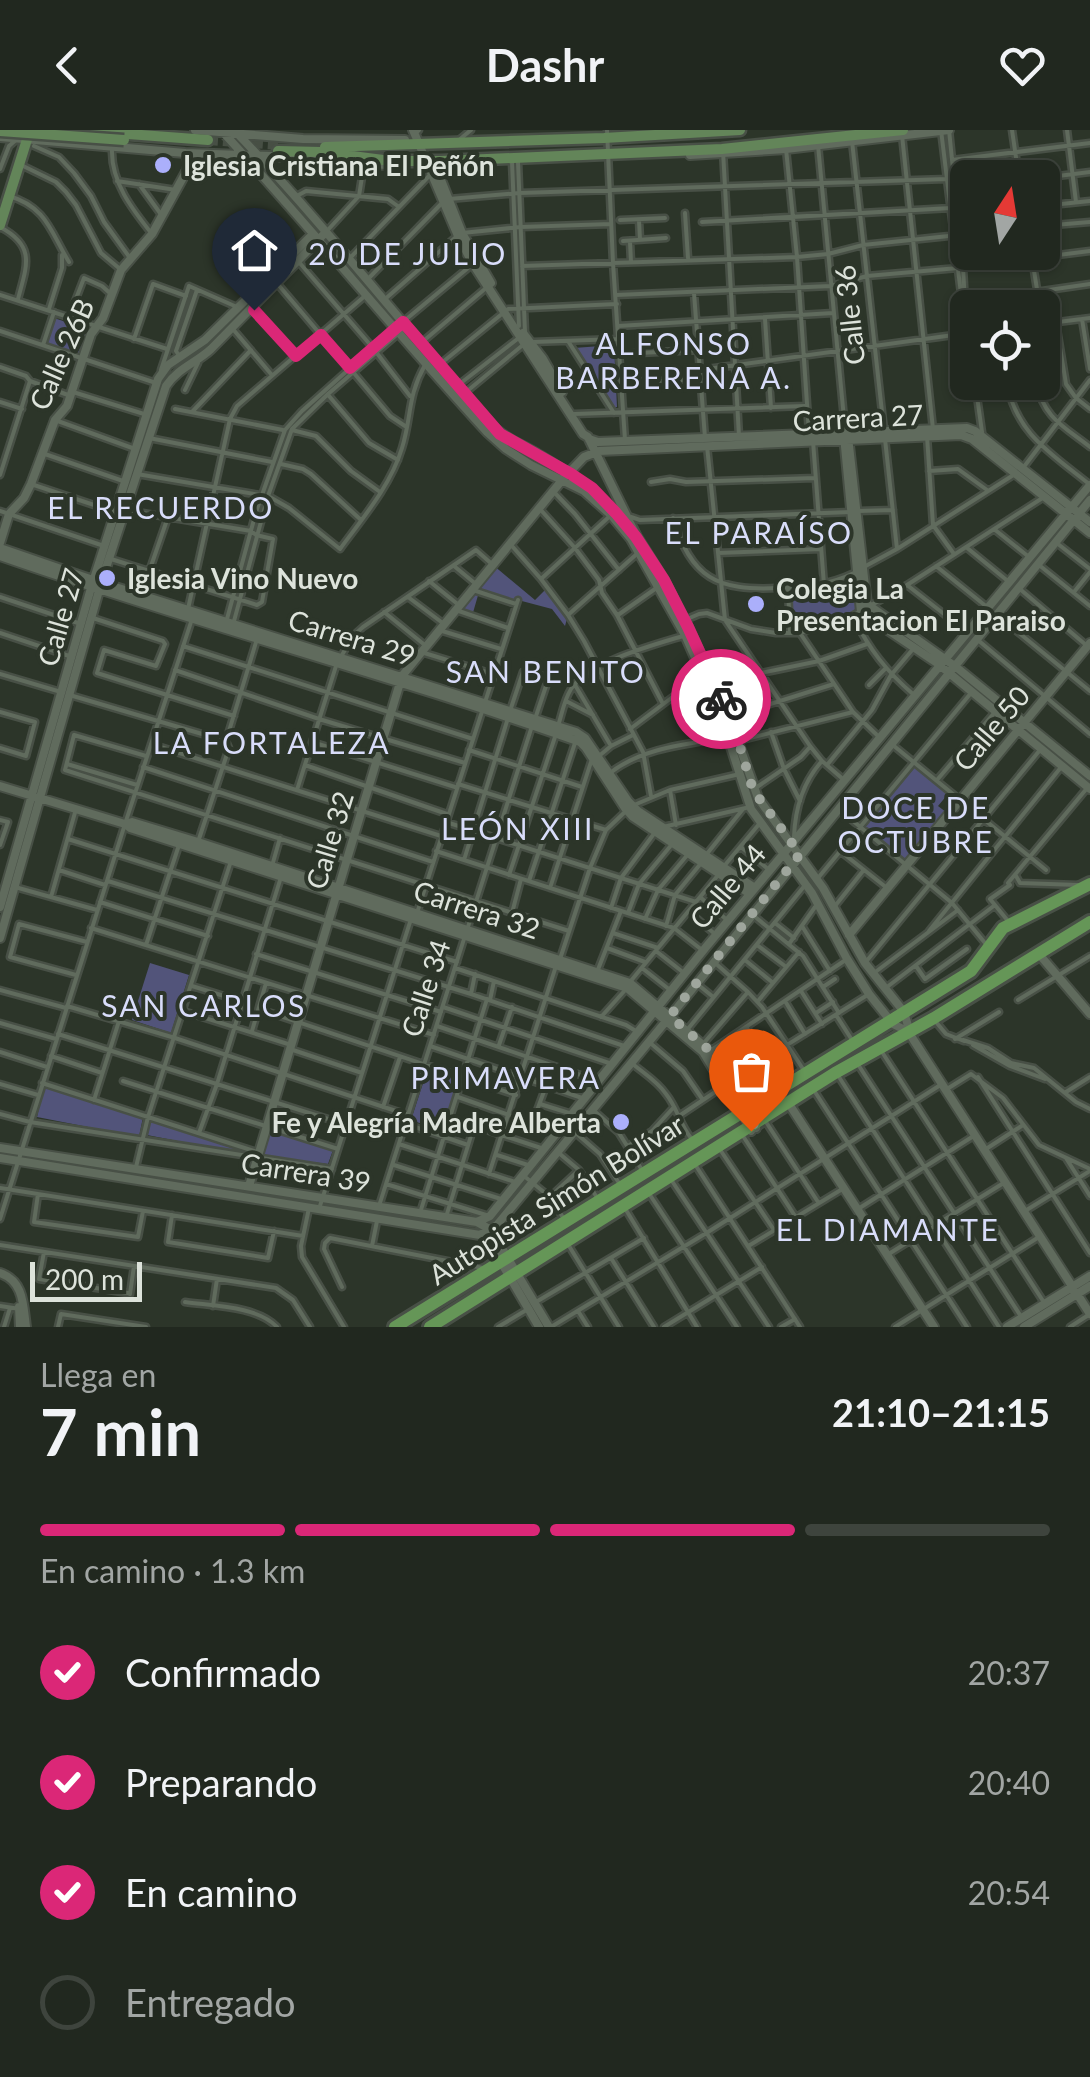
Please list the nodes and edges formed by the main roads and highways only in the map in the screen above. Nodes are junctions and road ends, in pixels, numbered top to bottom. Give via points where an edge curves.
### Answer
1 (75, 130) edge
2 (740, 130) edge
3 (722, 131) edge
4 (902, 133) edge
5 (0, 134) edge
6 (607, 134) edge
7 (419, 136) edge
8 (28, 137) edge
9 (124, 137) junction
10 (208, 143) edge
11 (404, 145) junction
12 (404, 162) junction
13 (0, 226) edge
14 (1089, 884) edge
15 (1090, 922) edge
16 (393, 1326) edge
17 (430, 1327) edge

1 - 9 main road, bridge
2 - 3 main road
3 - 6 main road
4 - 12 main road via 723,152
5 - 9 main road, bridge
6 - 7 main road via 458,141
7 - 11 main road
8 - 13 main road
9 - 10 main road
11 - 12 main road via 413,156
11 - 12 main road via 279,147
14 - 16 highway, Autopista Simón Bolívar via 1003,928 970,971 871,1036
15 - 17 highway, Autopista Simón Bolívar

